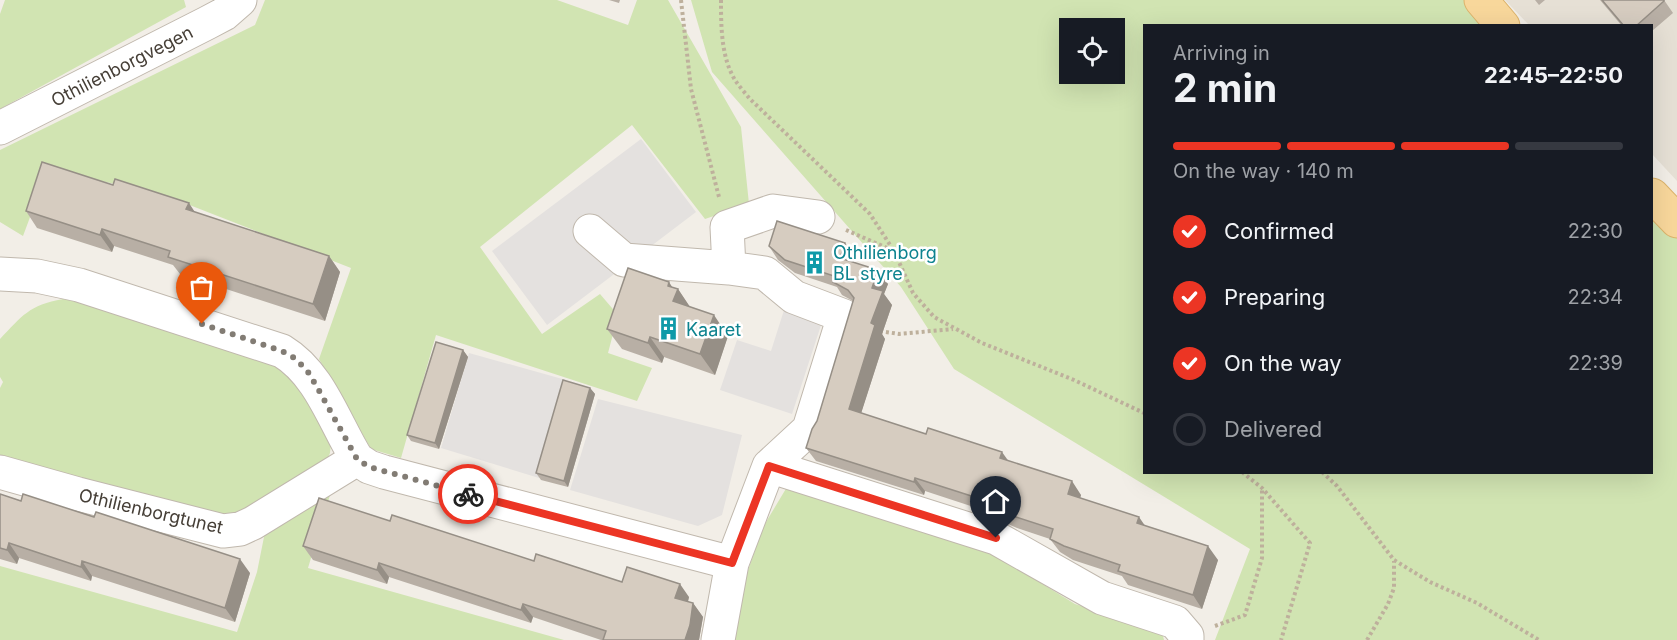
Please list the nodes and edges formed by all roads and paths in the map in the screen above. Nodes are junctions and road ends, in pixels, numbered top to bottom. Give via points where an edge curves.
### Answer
1 (240, 0) edge
2 (681, 0) edge
3 (720, 0) edge
4 (1481, 0) edge
5 (200, 12) edge
6 (1501, 24) edge
7 (0, 128) edge
8 (1653, 196) edge
9 (818, 217) joint
10 (1677, 221) edge
11 (727, 227) junction
12 (590, 231) dead end
13 (894, 251) junction
14 (729, 268) junction
15 (0, 274) edge
16 (841, 325) junction
17 (953, 329) junction
18 (1143, 413) edge
19 (357, 459) junction
20 (769, 466) junction
21 (0, 472) edge
22 (1244, 474) edge
23 (1324, 474) edge
24 (1262, 488) junction
25 (1394, 560) junction
26 (732, 563) junction
27 (1187, 638) edge
28 (718, 640) edge
29 (1281, 640) edge
30 (1367, 640) edge
31 (1539, 640) edge

1 - 5 street, Othilienborgvegen via 224,14
2 - 11 path via 691,88
3 - 13 path via 726,58 735,79 750,99 870,214
4 - 6 main road
5 - 7 street, Othilienborgvegen
8 - 10 main road
9 - 11 street via 773,212
9 - 13 path
11 - 14 street
12 - 14 street via 624,260
13 - 17 path via 913,293 934,316
14 - 16 street via 765,273 794,297 844,316
15 - 19 street via 37,276 79,285 282,351 308,372
16 - 17 path via 899,334
16 - 20 street via 809,429
17 - 18 path
19 - 21 street, Othilienborgtunet via 253,523 224,531
19 - 26 street via 384,472
20 - 26 street
20 - 27 street via 996,538 1102,598 1175,622
22 - 24 path
23 - 25 path
24 - 27 path via 1262,558 1245,615
24 - 29 path via 1310,543
25 - 30 path via 1394,588
25 - 31 path
26 - 28 street

